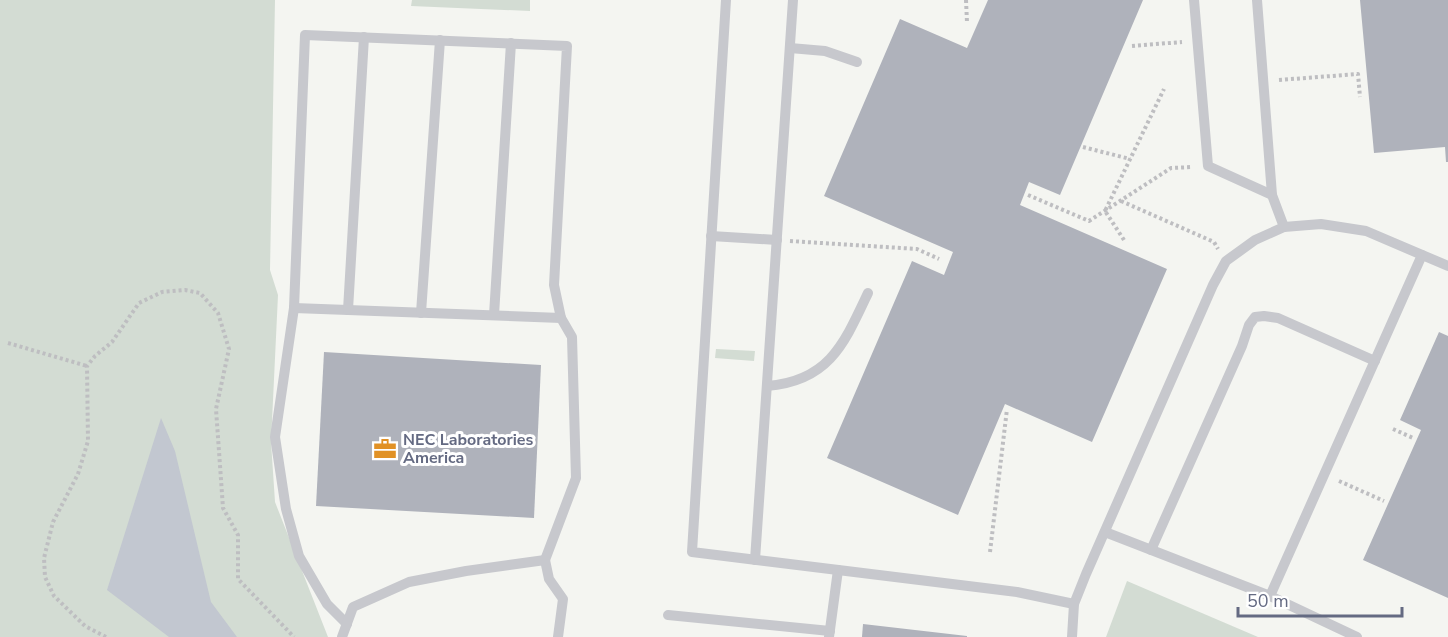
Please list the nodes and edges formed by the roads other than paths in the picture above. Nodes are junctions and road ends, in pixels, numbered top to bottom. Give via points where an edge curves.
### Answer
1 (726, 0) edge
2 (793, 0) edge
3 (1194, 0) edge
4 (1257, 0) edge
5 (364, 37) junction
6 (440, 40) junction
7 (511, 43) junction
8 (790, 48) junction
9 (857, 62) dead end
10 (1272, 195) junction
11 (1284, 228) junction
12 (711, 237) junction
13 (777, 240) junction
14 (1422, 255) junction
15 (1448, 266) edge
16 (868, 293) dead end
17 (294, 308) junction
18 (348, 310) junction
19 (421, 313) junction
20 (494, 315) junction
21 (561, 318) junction
22 (1375, 361) junction
23 (767, 386) junction
24 (1105, 532) junction
25 (1151, 550) junction
26 (545, 560) junction
27 (755, 560) junction
28 (838, 570) junction
29 (1270, 596) junction
30 (1074, 604) junction
31 (668, 615) dead end
32 (347, 624) junction
33 (830, 634) edge
34 (342, 637) edge
35 (558, 637) edge
36 (1072, 637) edge
37 (1357, 637) edge

1 - 12 lane
2 - 8 lane
3 - 10 lane via 1208,166
4 - 10 lane
5 - 6 lane
5 - 17 lane via 305,34
5 - 18 lane
6 - 7 lane
6 - 19 lane
7 - 20 lane
7 - 21 lane via 567,46 554,285
8 - 9 lane via 825,51
8 - 13 lane
10 - 11 lane
11 - 14 lane via 1321,224 1366,231
11 - 24 lane via 1255,240 1226,261
12 - 13 lane
12 - 27 lane via 692,552
13 - 23 lane
14 - 15 lane
14 - 22 lane
16 - 23 lane via 850,332 820,369 784,385
17 - 18 lane
17 - 32 lane via 275,437 286,509 299,556 327,604
18 - 19 lane
19 - 20 lane
20 - 21 lane
21 - 26 lane via 572,337 576,478
22 - 25 lane via 1278,318 1256,317 1249,325
22 - 29 lane
23 - 27 lane
24 - 25 lane
24 - 30 lane
25 - 29 lane
26 - 32 lane via 409,582 353,607
26 - 35 lane via 549,579 563,599
27 - 28 lane
28 - 30 lane via 1017,592
28 - 33 lane
29 - 37 lane
30 - 36 lane
31 - 33 lane
32 - 34 lane

